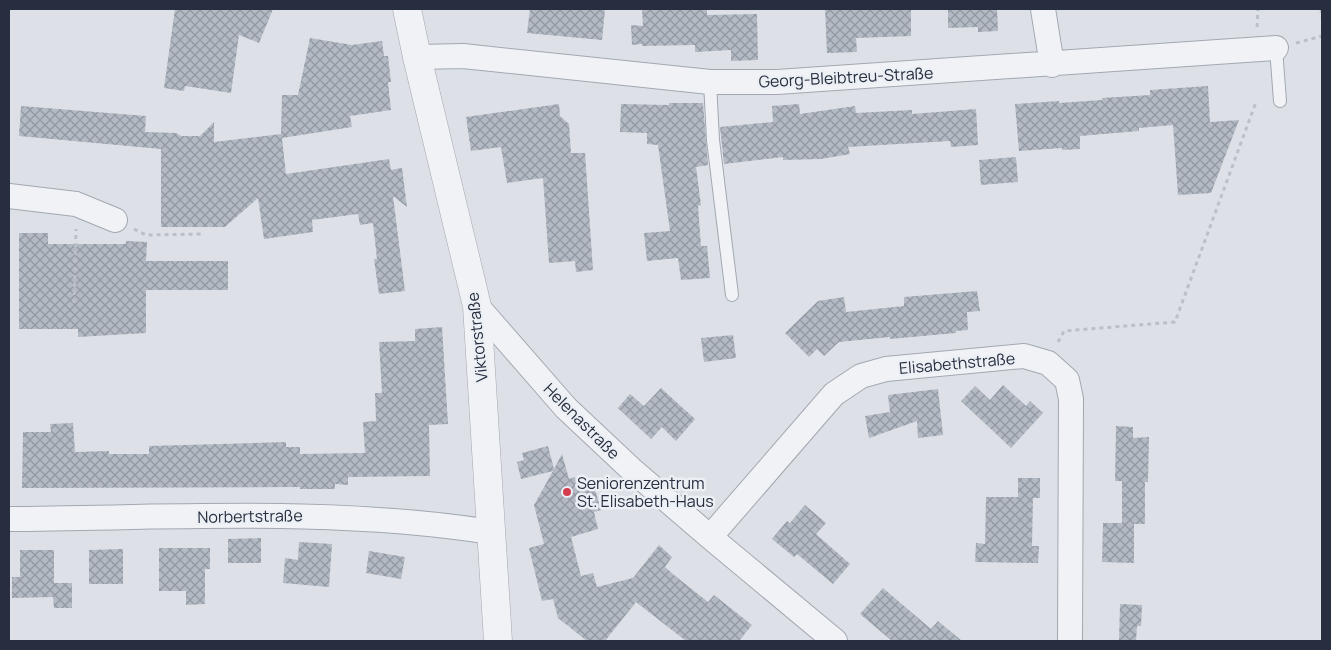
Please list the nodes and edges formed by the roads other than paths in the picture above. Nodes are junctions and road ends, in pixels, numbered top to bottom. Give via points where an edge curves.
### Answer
1 (408, 9) edge
2 (1043, 9) edge
3 (1285, 46) joint
4 (417, 57) junction
5 (1052, 65) junction
6 (710, 82) junction
7 (1280, 101) dead end
8 (9, 196) edge
9 (115, 220) road end
10 (732, 295) dead end
11 (477, 306) junction
12 (9, 519) edge
13 (491, 532) junction
14 (710, 537) junction
15 (498, 641) edge
16 (835, 641) edge
17 (1070, 641) edge

1 - 4 street, Viktorstraße
2 - 5 street
3 - 5 street, Georg-Bleibtreu-Straße
3 - 7 lane
4 - 6 street, Georg-Bleibtreu-Straße via 463,56
4 - 11 street, Viktorstraße
5 - 6 street, Georg-Bleibtreu-Straße via 777,82
6 - 10 lane via 713,140
8 - 9 street via 76,204
11 - 13 street, Viktorstraße
11 - 14 street, Helenastraße via 566,408
12 - 13 street, Norbertstraße via 317,516
13 - 15 street, Viktorstraße
14 - 16 street, Helenastraße
14 - 17 street, Elisabethstraße via 834,394 862,376 886,369 1024,356 1048,363 1067,380 1071,399

